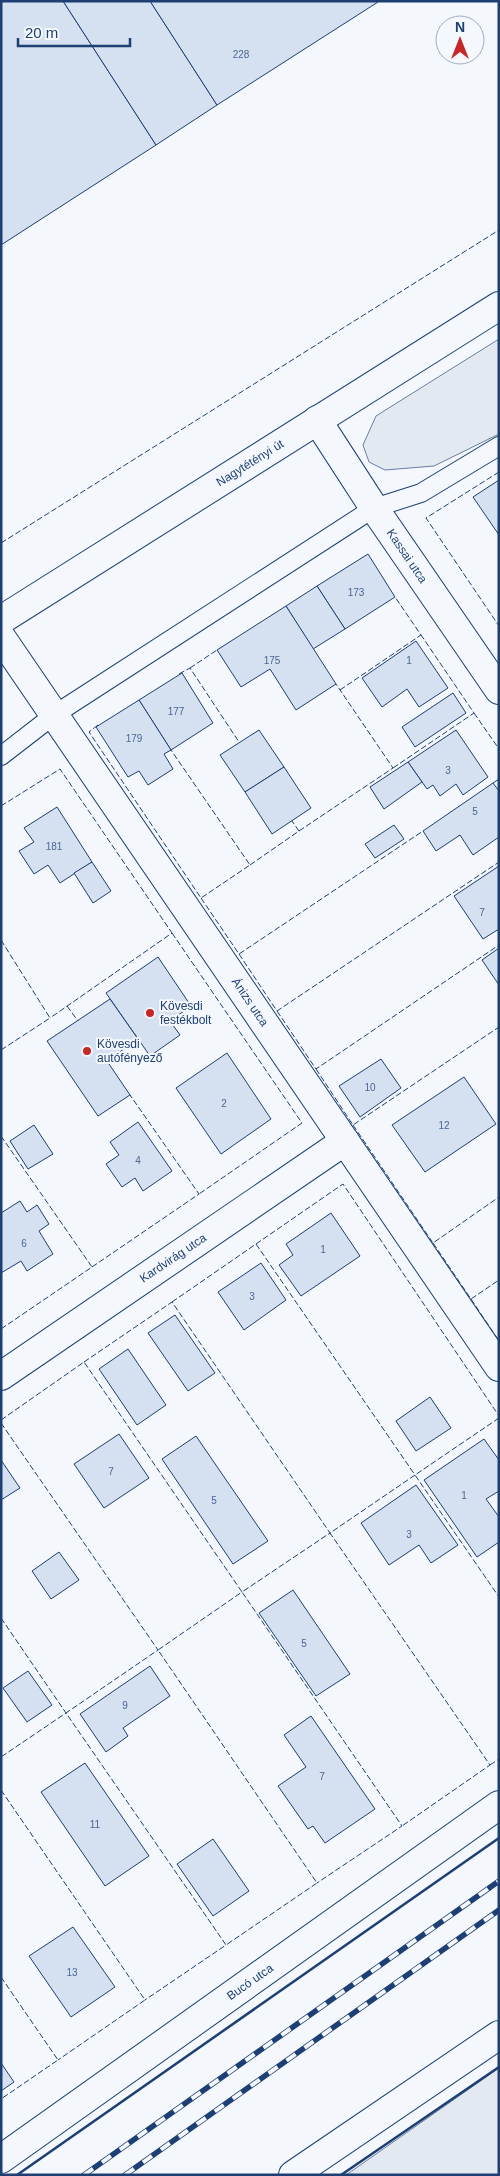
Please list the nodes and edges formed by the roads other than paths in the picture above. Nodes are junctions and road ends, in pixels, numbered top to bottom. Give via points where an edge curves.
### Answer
1 (499, 306) edge
2 (317, 420) junction
3 (499, 446) edge
4 (374, 508) junction
5 (1, 620) edge
6 (1, 637) edge
7 (499, 690) edge
8 (54, 715) junction
9 (1, 756) edge
10 (345, 1141) junction
11 (499, 1367) edge
12 (1, 1376) edge
13 (499, 1805) edge
14 (499, 2035) edge
15 (1, 2159) edge
16 (294, 2175) edge

1 - 2 street, Nagytétényi út
2 - 4 street, Kassai utca
2 - 5 street, Nagytétényi út
3 - 4 lane via 421,493
4 - 7 street, Kassai utca
4 - 8 lane
6 - 8 street, Ánizs utca
8 - 9 lane
8 - 10 street, Ánizs utca
10 - 11 street, Ánizs utca
10 - 12 street, Kardvirág utca
13 - 15 street, Bucó utca
14 - 16 street

